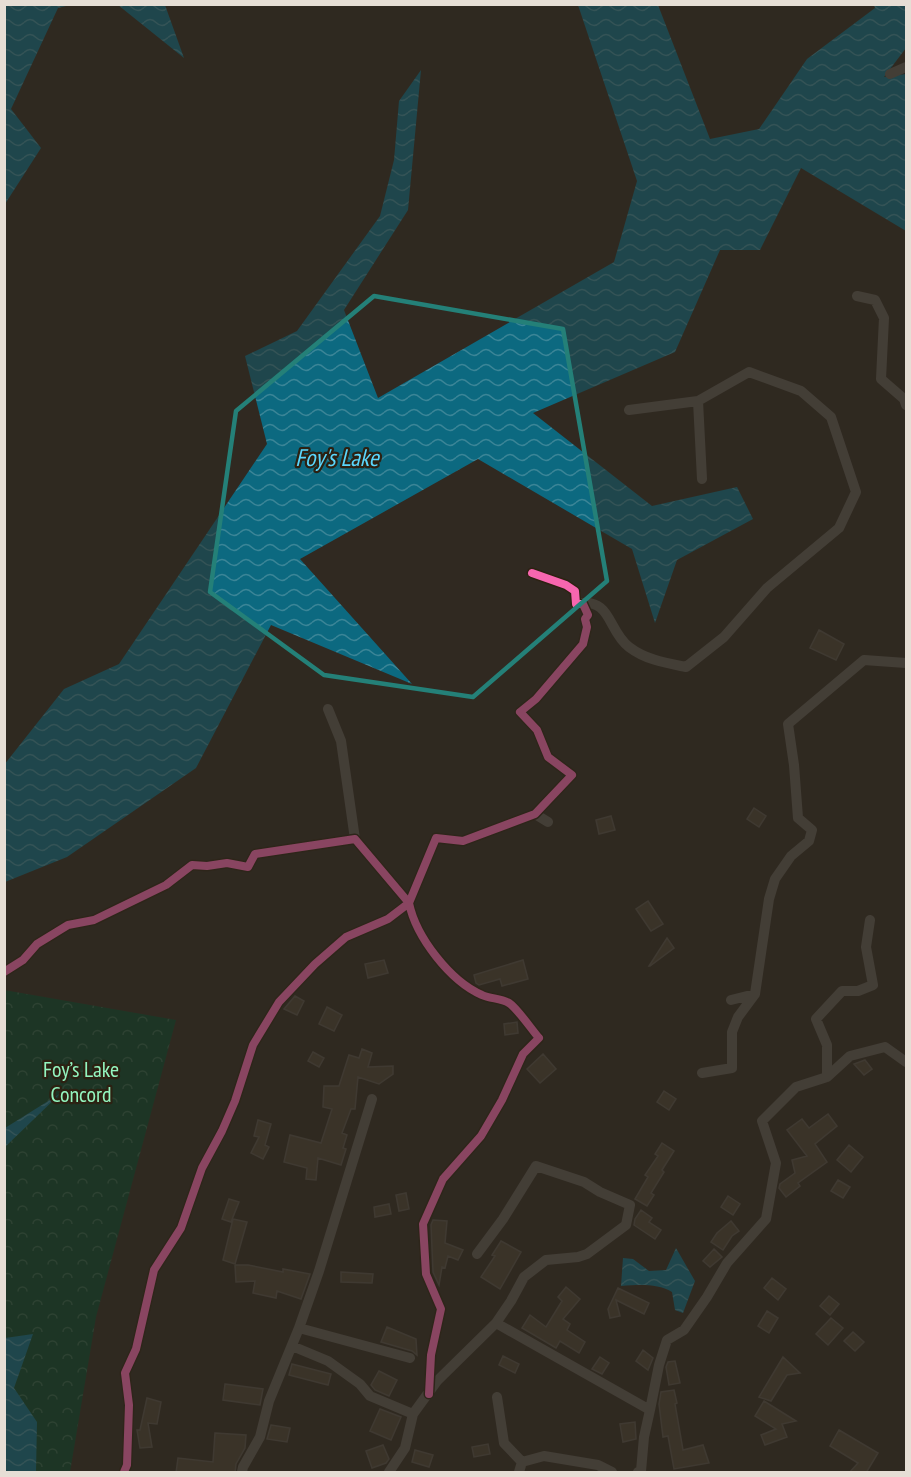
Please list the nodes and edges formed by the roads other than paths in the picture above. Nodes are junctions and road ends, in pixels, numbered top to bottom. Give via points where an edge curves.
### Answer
1 (906, 67) edge
2 (890, 74) dead end
3 (857, 296) dead end
4 (698, 401) junction
5 (906, 405) edge
6 (629, 410) dead end
7 (702, 479) dead end
8 (532, 573) dead end
9 (576, 604) junction
10 (906, 663) edge
11 (328, 709) dead end
12 (535, 814) junction
13 (548, 822) dead end
14 (354, 839) junction
15 (409, 903) junction
16 (870, 920) dead end
17 (4, 972) edge
18 (755, 994) junction
19 (731, 1000) dead end
20 (906, 1062) edge
21 (702, 1073) dead end
22 (827, 1077) junction
23 (372, 1099) dead end
24 (477, 1254) dead end
25 (496, 1323) junction
26 (299, 1328) junction
27 (292, 1346) junction
28 (410, 1358) dead end
29 (429, 1394) junction
30 (497, 1397) dead end
31 (650, 1410) junction
32 (413, 1414) junction
33 (520, 1468) edge
34 (124, 1473) edge
35 (242, 1473) edge
36 (389, 1473) edge
37 (612, 1473) edge
38 (638, 1473) edge

1 - 2 street
3 - 5 street via 875,300 884,318 880,379
4 - 6 street
4 - 7 street
4 - 9 street via 749,372 801,391 831,417 856,492 838,528 767,588 724,637 686,666 656,662 628,647 604,609 589,601
8 - 9 street via 575,591
9 - 12 street via 583,604 588,615 583,644 537,699 520,712 537,730 548,757 572,776
10 - 18 street via 864,660 788,724 798,818 812,830 809,841 791,856 775,879
11 - 14 street via 341,741
12 - 13 street
12 - 15 street via 463,842 436,838
14 - 15 street
14 - 17 street via 255,854 248,867 227,863 192,865 166,885 94,920 68,926
15 - 29 street via 421,936 462,984 483,996 509,1003 539,1038 523,1054 481,1136 443,1179 423,1224 426,1274 441,1309 431,1355
15 - 34 street via 388,919 346,937 315,963 279,1002 253,1045 235,1101 202,1168 181,1228 154,1270 136,1349 125,1373 129,1405 128,1465
16 - 22 street via 866,947 873,985 858,992 842,992 816,1019 828,1045
18 - 19 street
18 - 21 street via 732,1032 732,1068
20 - 22 street via 885,1047 850,1056
22 - 31 street via 796,1087 762,1121 776,1163 766,1219 727,1263 684,1330 667,1340
23 - 26 street
24 - 25 street via 536,1166 585,1182 630,1204 626,1225 587,1254 546,1260 524,1277
25 - 29 street
25 - 31 street
26 - 27 street
26 - 28 street
27 - 32 street via 328,1361 370,1396
27 - 35 street via 269,1401 260,1437
29 - 32 street
30 - 33 street via 504,1443
31 - 38 street
32 - 36 street via 405,1448
33 - 37 street via 544,1456 598,1465

